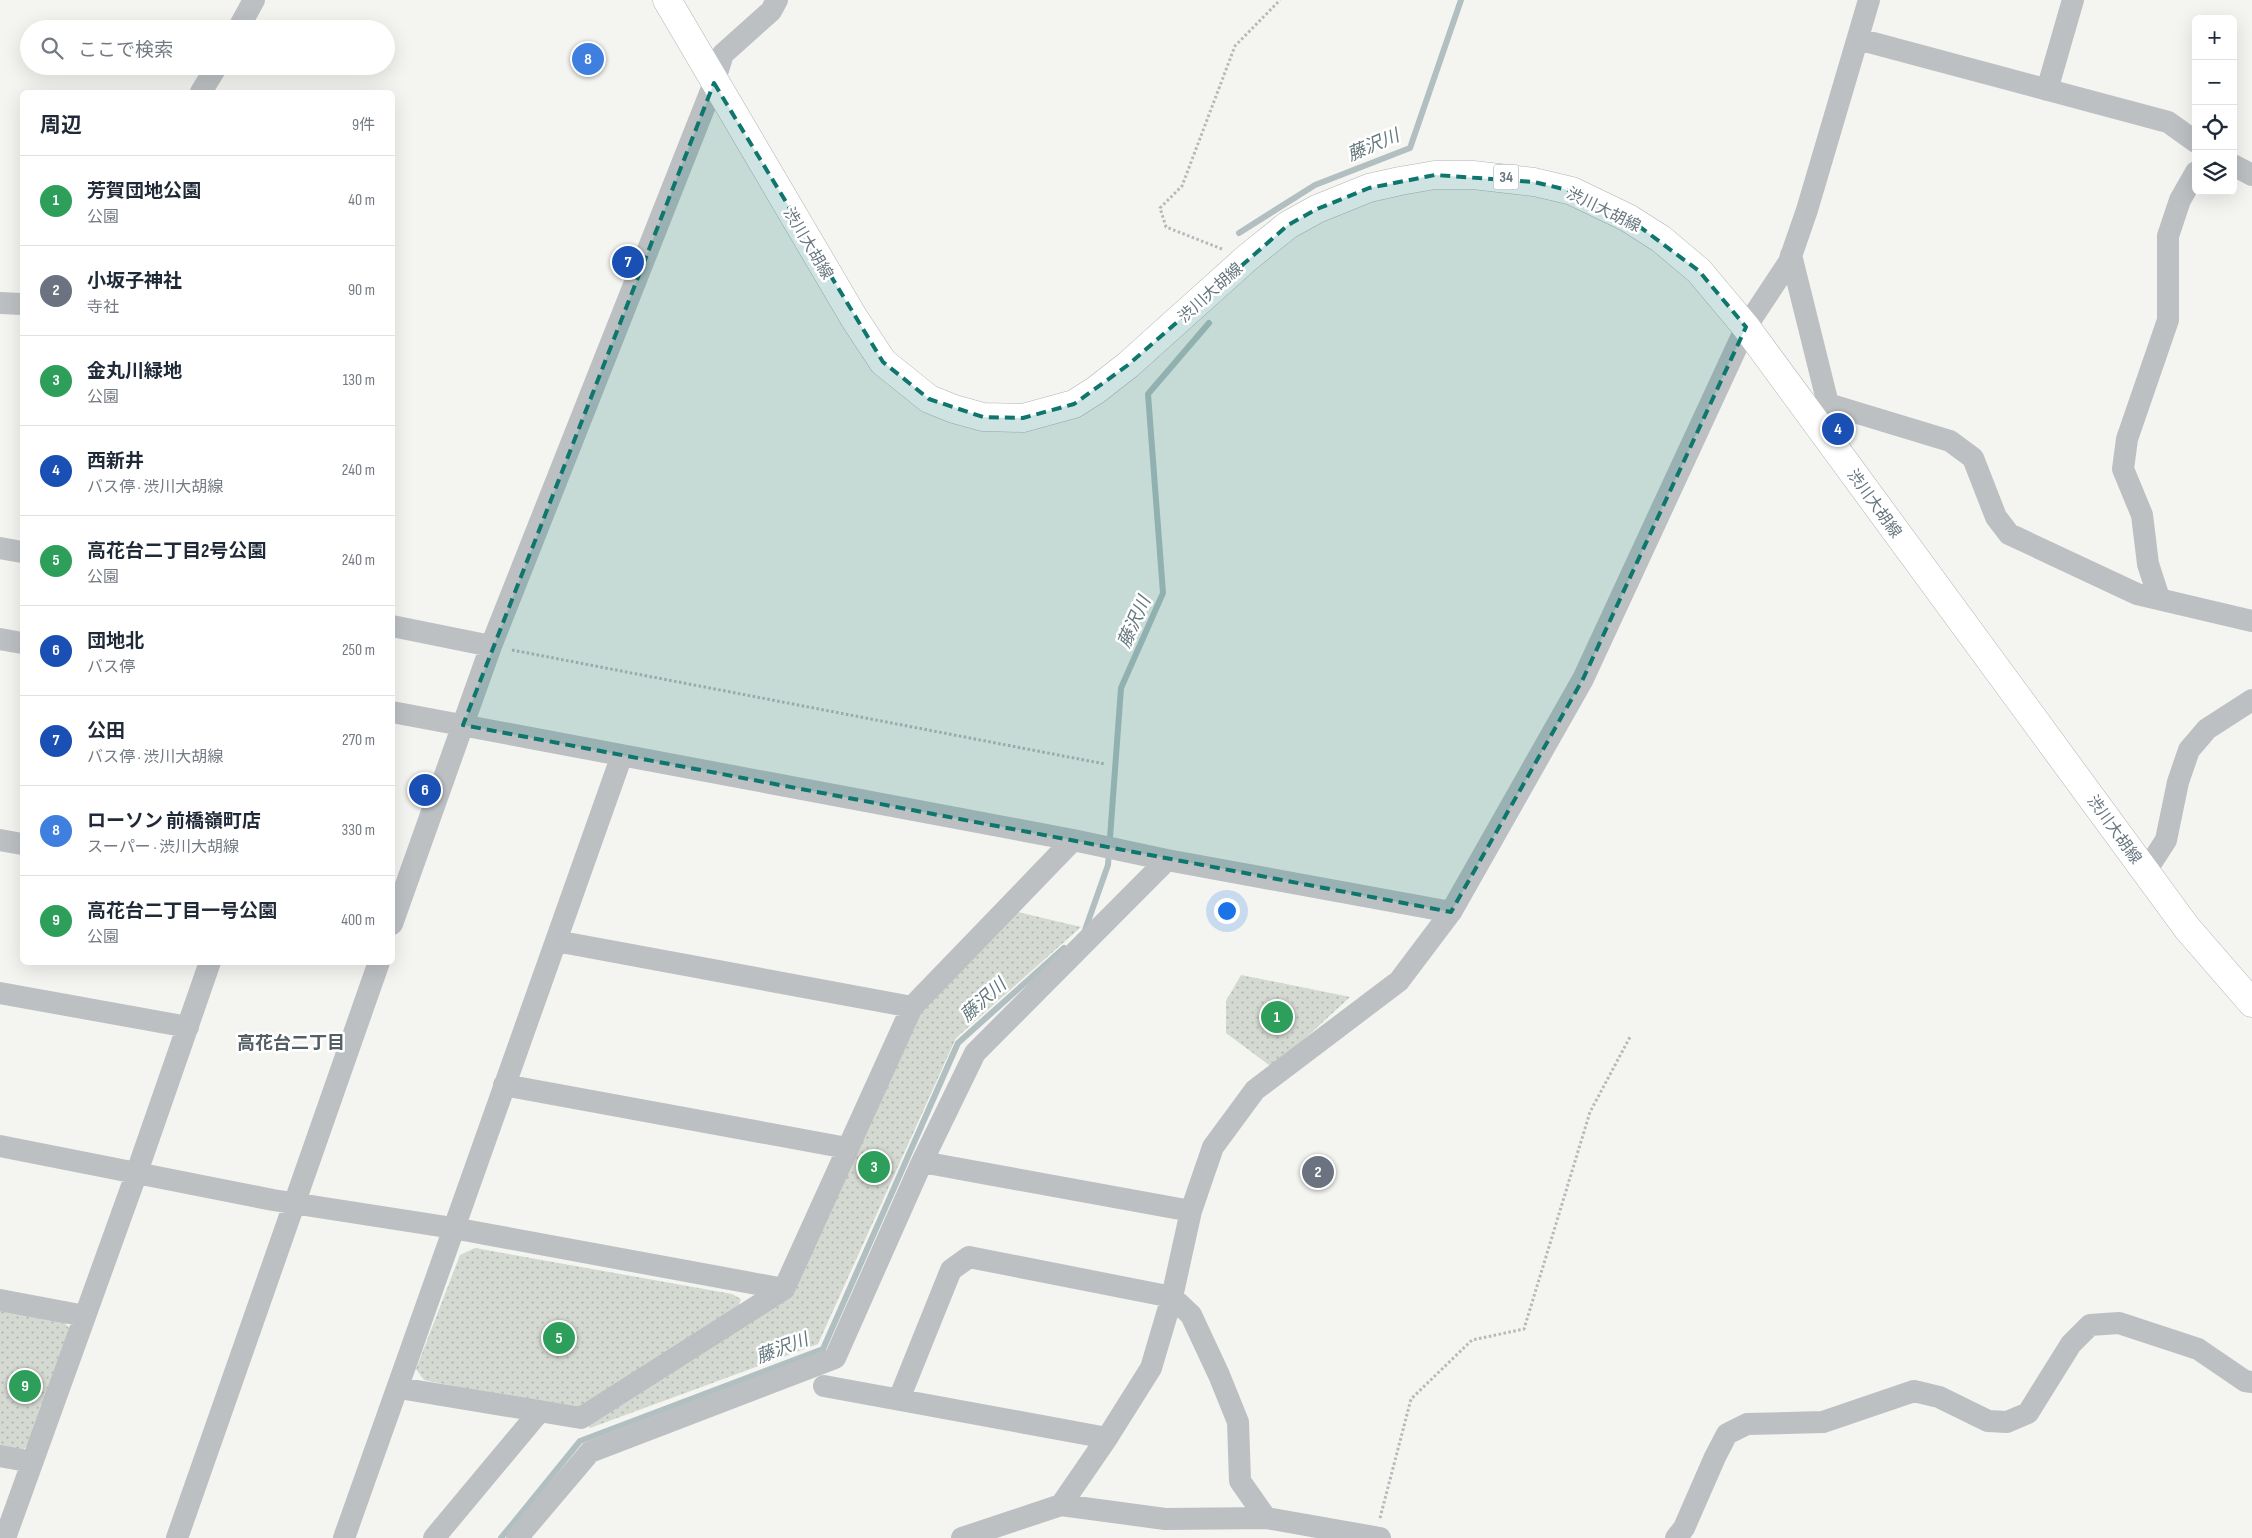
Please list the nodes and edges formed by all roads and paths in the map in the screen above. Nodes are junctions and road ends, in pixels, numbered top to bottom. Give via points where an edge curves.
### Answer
1 (254, 0) edge
2 (667, 0) edge
3 (777, 0) edge
4 (1280, 0) edge
5 (1868, 0) edge
6 (2073, 0) edge
7 (243, 20) edge
8 (1858, 39) junction
9 (211, 75) edge
10 (714, 83) junction
11 (202, 90) edge
12 (2047, 90) junction
13 (2192, 139) edge
14 (2237, 166) edge
15 (2252, 174) edge
16 (2192, 179) edge
17 (1791, 255) junction
18 (1247, 258) junction
19 (0, 303) edge
20 (20, 304) edge
21 (1746, 327) junction
22 (1820, 411) junction
23 (0, 548) edge
24 (20, 552) edge
25 (2159, 598) junction
26 (2252, 621) edge
27 (395, 627) edge
28 (0, 639) edge
29 (20, 643) edge
30 (492, 646) junction
31 (2252, 700) edge
32 (395, 713) edge
33 (463, 725) junction
34 (622, 755) junction
35 (1105, 764) dead end
36 (0, 840) edge
37 (1072, 840) junction
38 (20, 844) edge
39 (1166, 860) junction
40 (2146, 871) junction
41 (1451, 912) junction
42 (395, 916) edge
43 (556, 941) junction
44 (209, 965) edge
45 (378, 965) edge
46 (0, 993) edge
47 (2252, 1003) edge
48 (912, 1007) junction
49 (188, 1027) junction
50 (1630, 1038) dead end
51 (504, 1086) junction
52 (0, 1146) edge
53 (847, 1148) junction
54 (922, 1162) junction
55 (137, 1172) junction
56 (294, 1203) junction
57 (1191, 1211) junction
58 (453, 1228) junction
59 (784, 1289) junction
60 (1172, 1297) junction
61 (0, 1300) edge
62 (85, 1316) junction
63 (2252, 1382) edge
64 (824, 1386) dead end
65 (399, 1388) junction
66 (899, 1400) junction
67 (540, 1411) junction
68 (1107, 1438) junction
69 (0, 1456) edge
70 (32, 1462) junction
71 (1060, 1505) junction
72 (1266, 1518) junction
73 (4, 1538) edge
74 (177, 1538) edge
75 (344, 1538) edge
76 (434, 1538) edge
77 (517, 1538) edge
78 (962, 1538) edge
79 (1375, 1538) edge
80 (1380, 1538) edge
81 (1676, 1538) edge

1 - 7 street
2 - 10 main road, 渋川大胡線 / 34
3 - 10 street via 772,11 723,54
4 - 18 path via 1236,46 1182,186 1160,208 1166,227
5 - 8 street
6 - 12 street
8 - 12 street
8 - 17 street via 1808,210
9 - 11 street
10 - 18 main road, 渋川大胡線 / 34 via 883,362 930,399 954,409 984,417 1023,418 1074,404 1128,365
10 - 30 street
12 - 13 street via 2168,122
14 - 15 street
16 - 25 street via 2180,200 2168,236 2168,320 2127,439 2123,469 2142,515 2148,564
17 - 21 street
17 - 22 street
18 - 21 main road, 渋川大胡線 / 34 via 1288,225 1317,208 1370,188 1436,175 1504,177 1572,191 1628,218 1661,239 1699,271
19 - 20 street
21 - 22 main road, 渋川大胡線 / 34
21 - 41 street via 1583,679
22 - 25 street via 1950,441 1973,458 1996,517 2009,534 2137,594
22 - 40 main road, 渋川大胡線 / 34
23 - 24 street
25 - 26 street
27 - 30 street
28 - 29 street
30 - 33 street
30 - 35 path
31 - 40 street via 2207,728 2189,750 2178,782 2166,840
32 - 33 street
33 - 34 street
33 - 42 street
34 - 37 street
34 - 43 street
36 - 38 street
37 - 39 street
37 - 48 street
39 - 41 street
39 - 54 street via 975,1053
40 - 47 main road, 渋川大胡線 / 34 via 2187,928
41 - 57 street via 1399,981 1255,1090 1213,1147
43 - 48 street
43 - 51 street
44 - 49 street
45 - 56 street
46 - 49 street
48 - 53 street
49 - 55 street
50 - 79 path via 1590,1112 1524,1329 1472,1340 1411,1399
51 - 53 street
51 - 58 street
52 - 55 street
53 - 59 street
54 - 57 street
54 - 77 street via 834,1358 590,1452
55 - 56 street
55 - 62 street
56 - 58 street
56 - 74 street
57 - 60 street
58 - 59 street
58 - 65 street
59 - 67 street via 581,1418
60 - 66 street via 970,1257 951,1270
60 - 68 street via 1151,1368
60 - 72 street via 1191,1315 1222,1383 1238,1422 1240,1481
61 - 62 street
62 - 70 street
63 - 81 street via 2245,1381 2198,1348 2119,1323 2090,1325 2071,1344 2028,1413 2008,1422 1988,1421 1939,1397 1914,1391 1823,1422 1747,1424 1728,1434 1684,1528
64 - 66 street
65 - 67 street
65 - 75 street
66 - 68 street
67 - 76 street
68 - 71 street
69 - 70 street
70 - 73 street
71 - 72 street via 1164,1520
71 - 78 street
72 - 79 street
79 - 80 street

